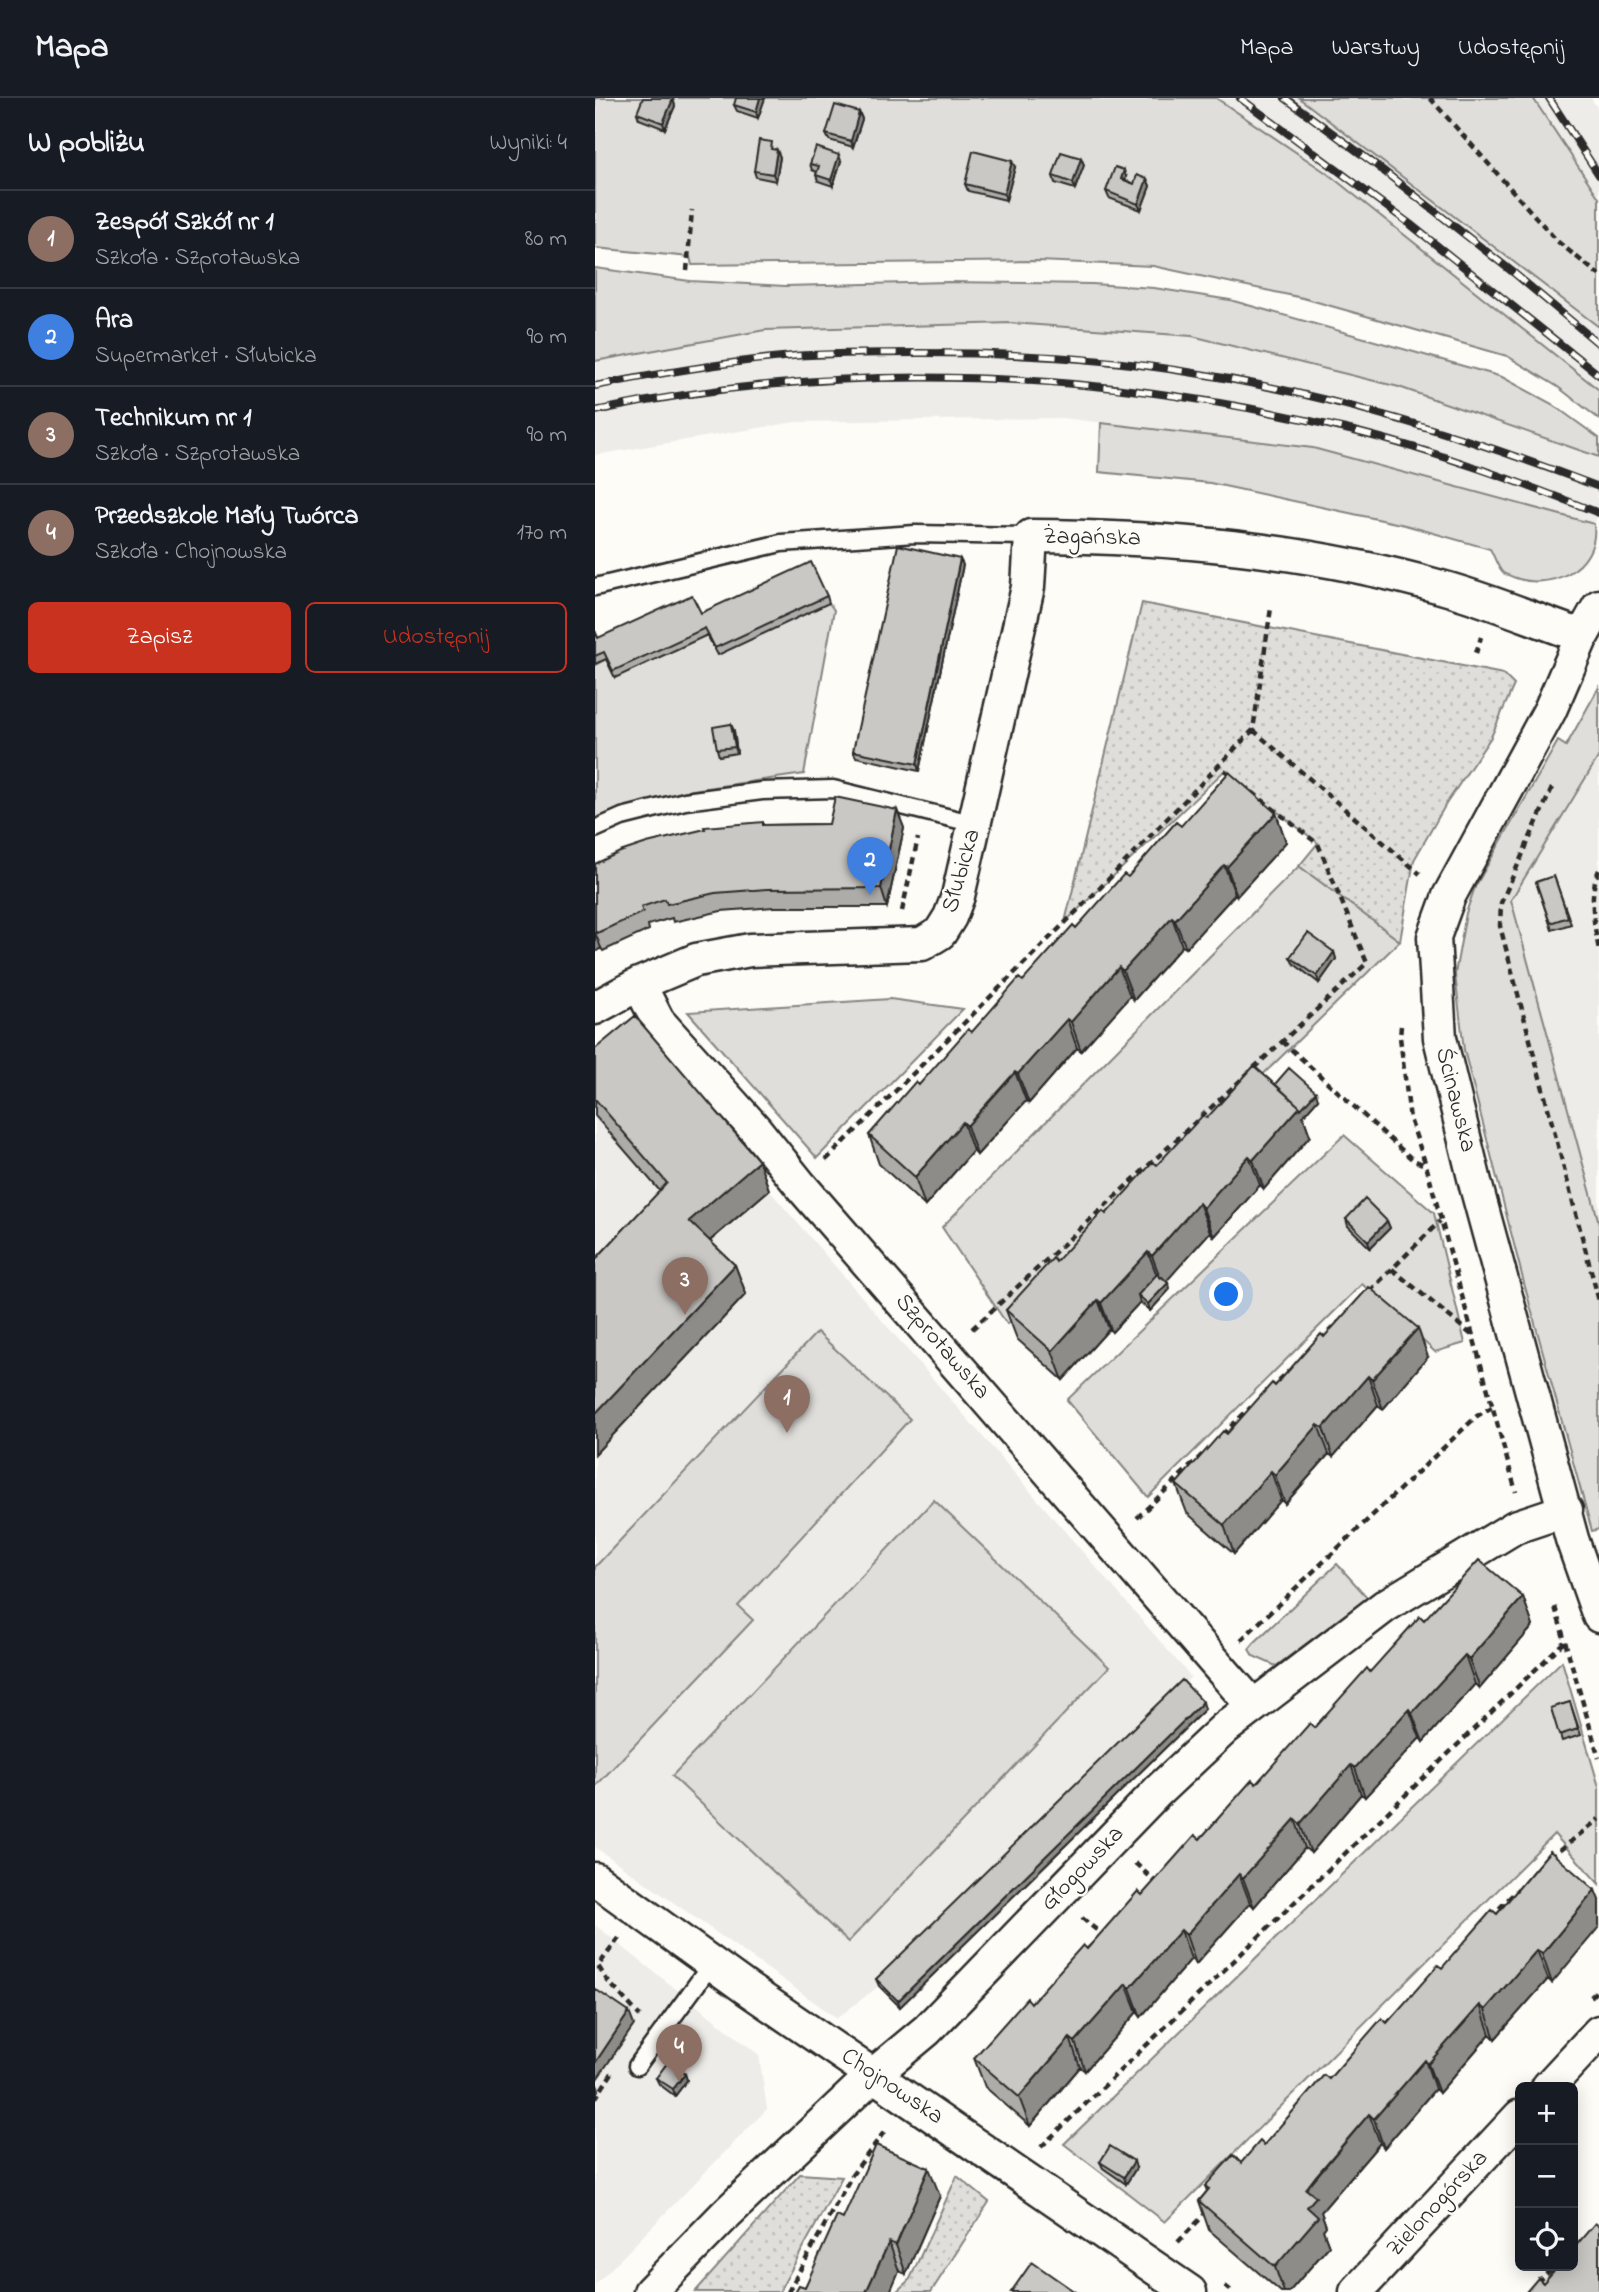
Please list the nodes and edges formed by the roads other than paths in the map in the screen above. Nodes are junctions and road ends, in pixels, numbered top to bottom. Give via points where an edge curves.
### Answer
1 (1031, 536) junction
2 (595, 587) edge
3 (1599, 606) edge
4 (1582, 636) junction
5 (975, 824) junction
6 (595, 829) edge
7 (639, 984) junction
8 (595, 1007) edge
9 (1566, 1510) junction
10 (1599, 1615) edge
11 (1253, 1706) junction
12 (595, 1879) edge
13 (713, 1962) junction
14 (1599, 2032) edge
15 (638, 2066) dead end
16 (873, 2075) junction
17 (1553, 2082) edge
18 (1515, 2121) edge
19 (650, 2292) edge
20 (1190, 2292) edge
21 (1356, 2292) edge

1 - 2 lane, Żagańska via 915,534 781,543
1 - 4 street, Żagańska via 1207,543 1360,567 1443,587
1 - 5 street, Słubicka via 1028,587
3 - 4 street, Ścinawska
4 - 9 street, Ścinawska via 1550,710 1449,896 1434,937 1440,1038
5 - 6 lane via 833,789 762,791 685,801
5 - 7 street, Słubicka via 950,917 940,933 922,944 750,950 696,960
7 - 8 street, Słubicka
7 - 11 street, Szprotawska via 659,1021
9 - 10 street, Ścinawska
9 - 11 street, Głogowska via 1515,1527 1466,1555 1385,1606
11 - 16 street, Głogowska via 1158,1791 927,2030
12 - 13 street, Chojnowska
13 - 15 lane
13 - 16 street, Chojnowska
14 - 17 street
16 - 19 street, Głogowska
16 - 20 street, Chojnowska
18 - 21 street, Zielonogórska

